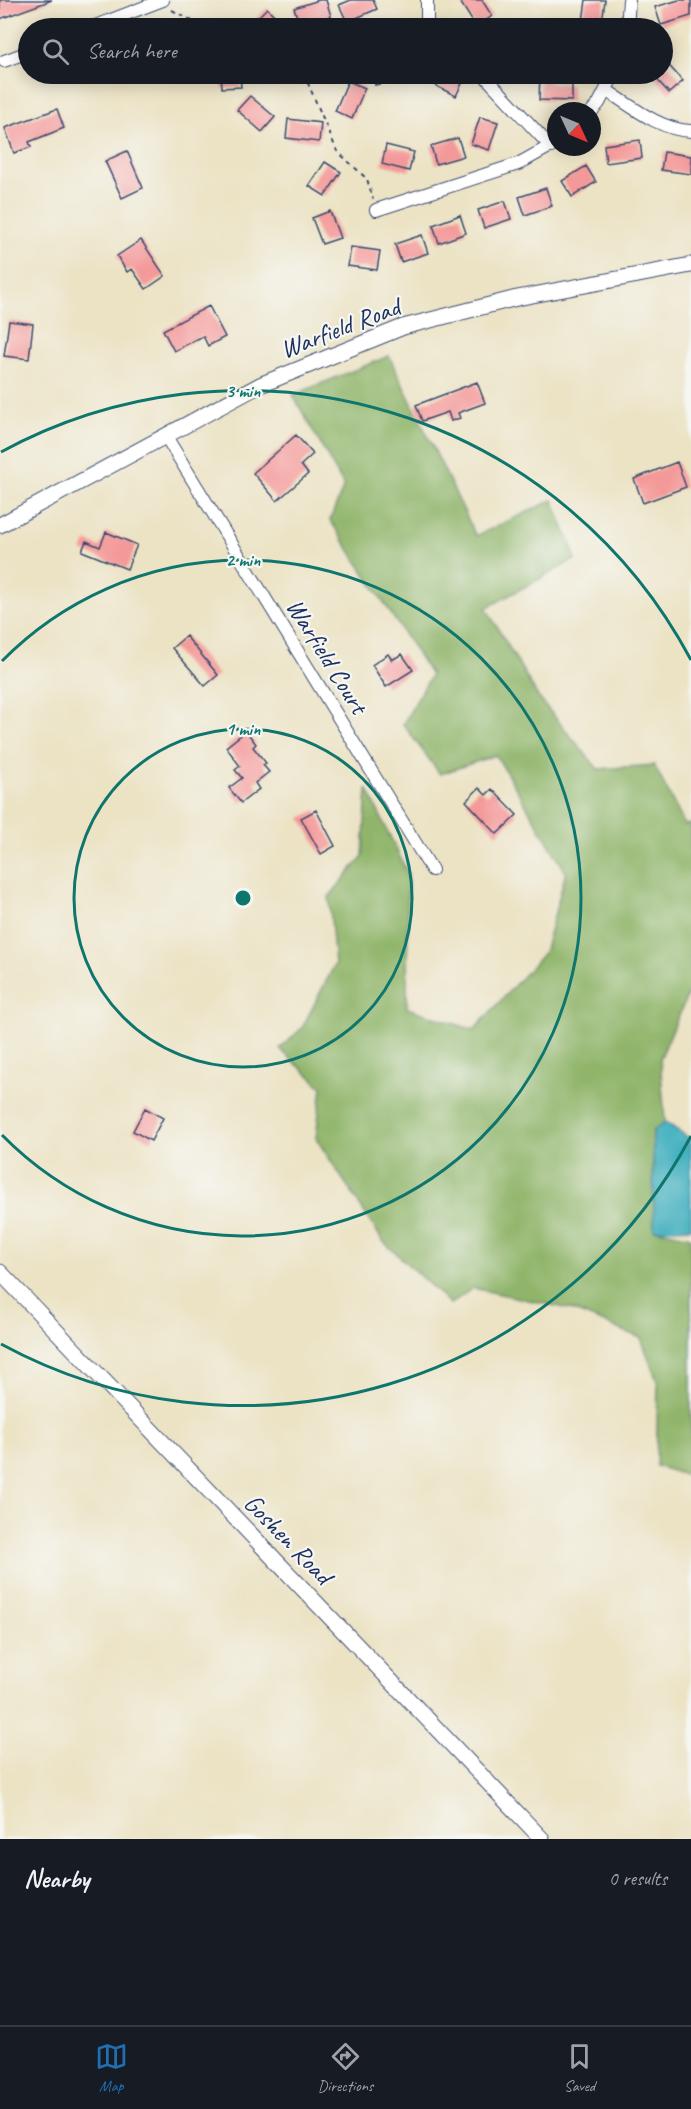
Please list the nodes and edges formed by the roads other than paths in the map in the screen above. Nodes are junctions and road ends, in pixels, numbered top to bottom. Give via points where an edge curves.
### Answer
1 (427, 0) edge
2 (628, 0) edge
3 (161, 1) edge
4 (116, 18) edge
5 (427, 18) edge
6 (627, 18) edge
7 (18, 56) edge
8 (4, 61) dead end
9 (493, 84) edge
10 (609, 84) edge
11 (606, 90) junction
12 (598, 102) edge
13 (691, 131) edge
14 (547, 139) edge
15 (547, 148) edge
16 (376, 210) road end
17 (691, 265) edge
18 (165, 435) junction
19 (0, 525) edge
20 (432, 870) dead end
21 (0, 1272) edge
22 (542, 1839) edge

1 - 5 street
2 - 6 street
3 - 4 street
7 - 8 street
9 - 14 street
10 - 11 street
11 - 12 street
11 - 13 street via 647,116 672,128
15 - 16 street via 518,164
17 - 18 street, Warfield Road via 517,298 403,327 260,385
18 - 19 street, Warfield Road
18 - 20 street, Warfield Court
21 - 22 street, Goshen Road

